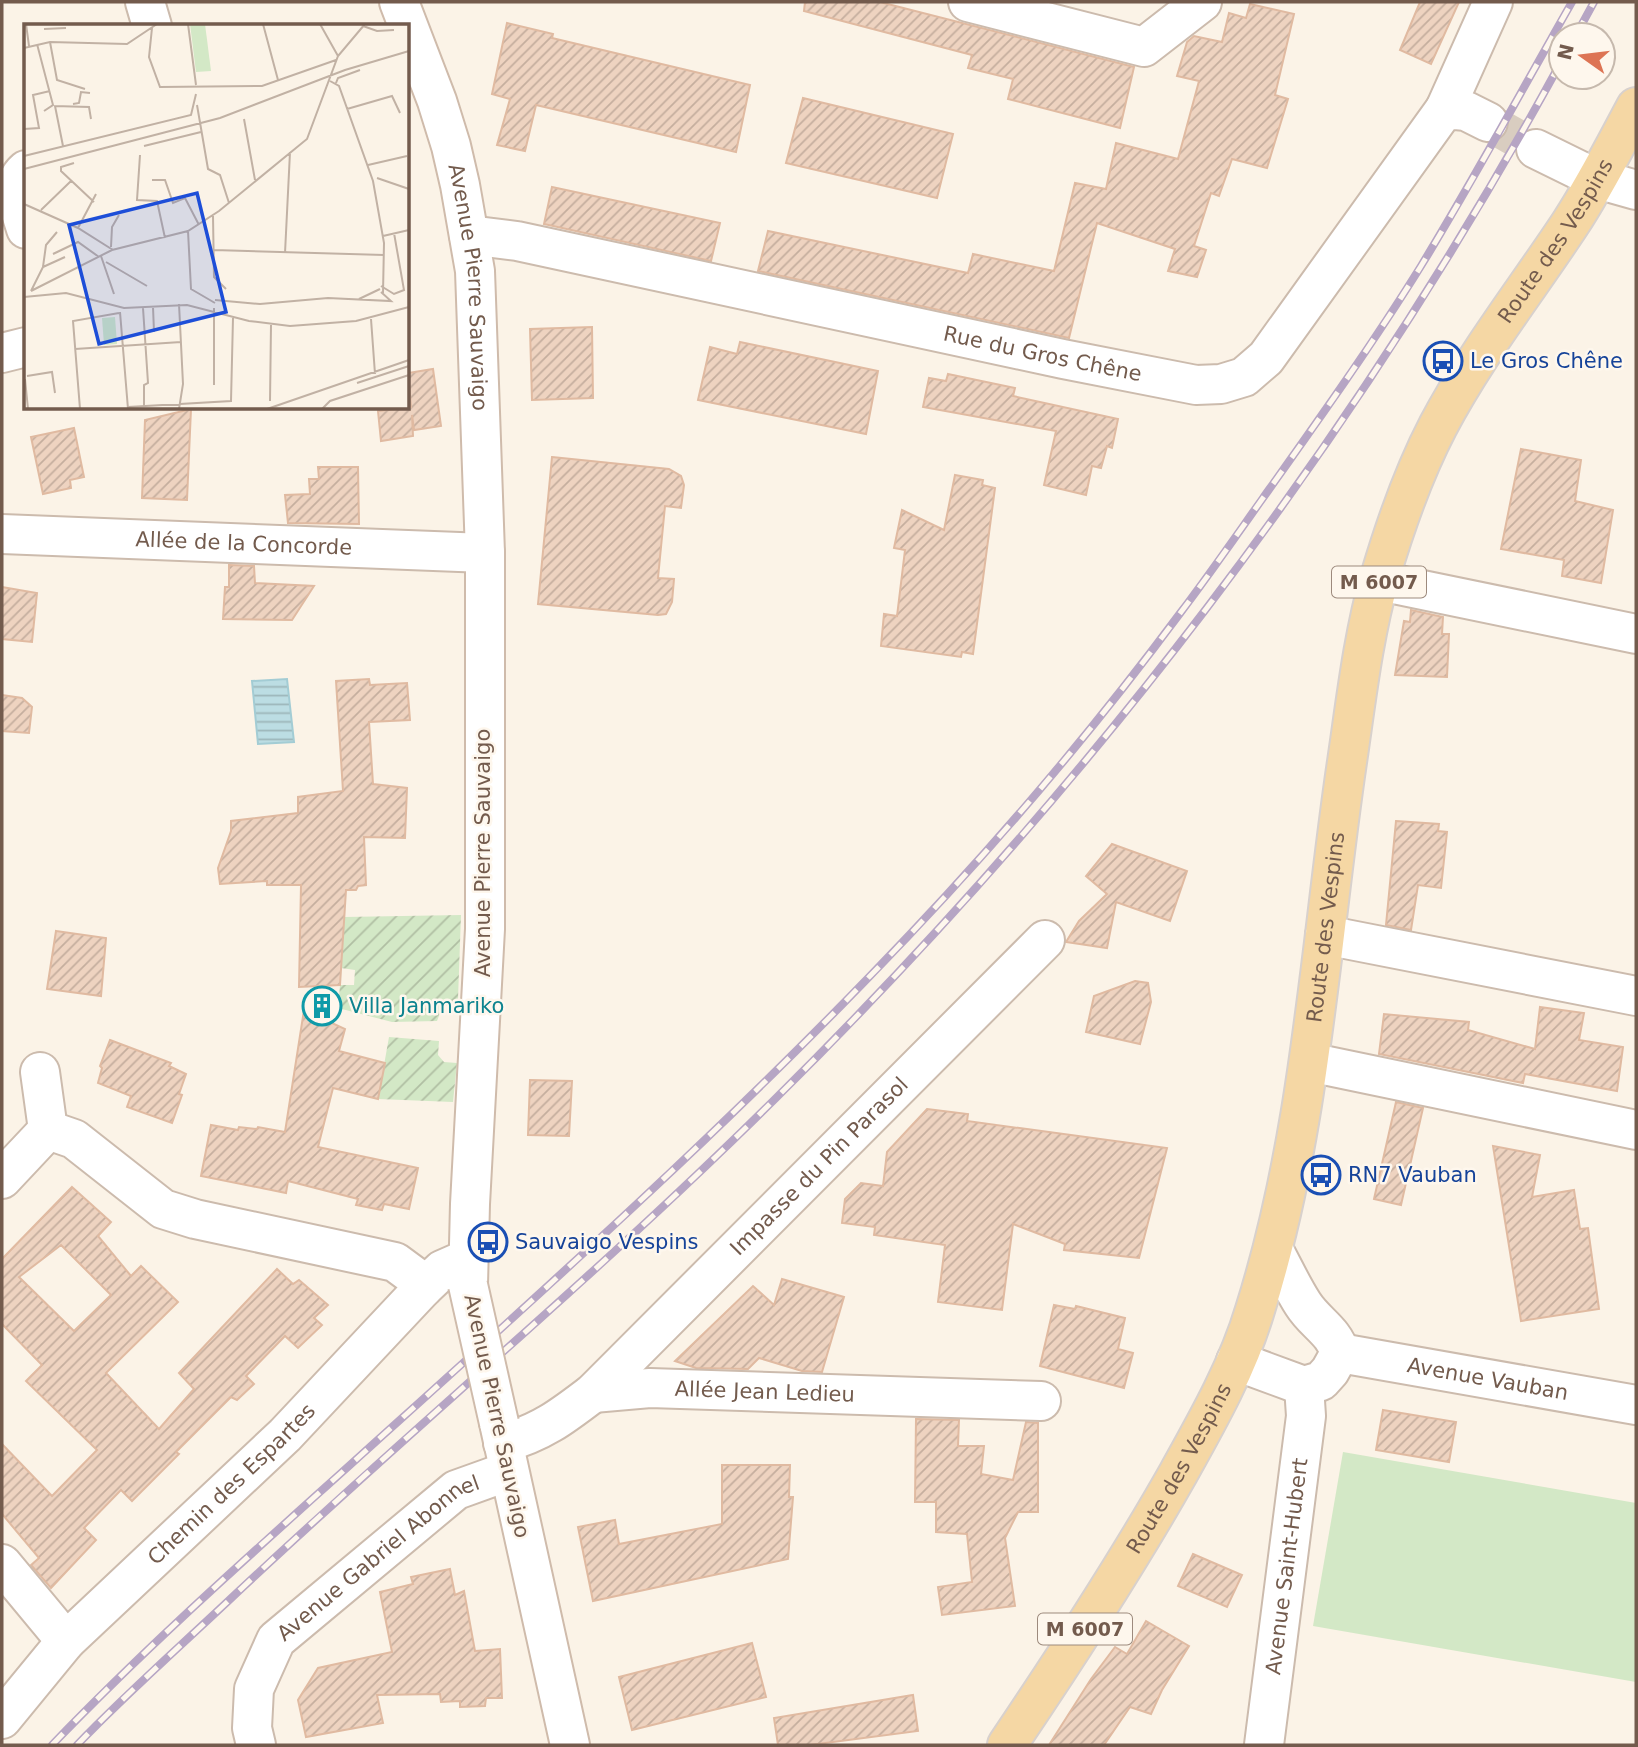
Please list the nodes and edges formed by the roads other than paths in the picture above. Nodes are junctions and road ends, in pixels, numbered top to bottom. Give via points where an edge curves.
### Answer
1 (145, 2) edge
2 (399, 2) edge
3 (968, 2) edge
4 (1202, 2) edge
5 (1493, 2) edge
6 (151, 24) edge
7 (404, 24) edge
8 (410, 47) edge
9 (416, 71) edge
10 (1636, 107) edge
11 (1445, 108) junction
12 (1488, 122) tunnel mouth
13 (1535, 149) tunnel mouth
14 (24, 172) edge
15 (1597, 179) junction
16 (1636, 190) edge
17 (24, 221) edge
18 (469, 235) junction
19 (24, 348) edge
20 (2, 353) edge
21 (2, 534) edge
22 (485, 553) junction
23 (1379, 581) junction
24 (1636, 634) edge
25 (1325, 935) junction
26 (1045, 940) dead end
27 (1636, 996) edge
28 (1309, 1062) junction
29 (40, 1072) dead end
30 (48, 1130) junction
31 (1636, 1130) edge
32 (2, 1179) edge
33 (1273, 1249) junction
34 (468, 1272) junction
35 (423, 1288) junction
36 (1254, 1314) junction
37 (1313, 1318) junction
38 (1340, 1353) junction
39 (1236, 1361) junction
40 (1304, 1386) junction
41 (593, 1393) junction
42 (1041, 1401) dead end
43 (1636, 1405) edge
44 (504, 1446) junction
45 (2, 1564) edge
46 (66, 1642) junction
47 (2, 1719) edge
48 (256, 1745) edge
49 (570, 1745) edge
50 (1007, 1745) edge
51 (1264, 1745) edge

1 - 6 street
2 - 7 street, Avenue Pierre Sauvaigo
3 - 4 street via 1144,47
5 - 11 street, Rue du Gros Chêne
8 - 9 street, Avenue Pierre Sauvaigo
9 - 18 street, Avenue Pierre Sauvaigo via 451,146
10 - 15 main road, Route des Vespins / M 6007
11 - 12 street via 1466,111
11 - 18 street, Rue du Gros Chêne via 1266,358 1244,377 1221,384 1196,385 1063,359 517,241
13 - 15 street
14 - 17 street via 16,191
15 - 16 street
15 - 23 main road, Route des Vespins / M 6007 via 1438,425 1409,489
18 - 22 street, Avenue Pierre Sauvaigo via 475,271
19 - 20 street
21 - 22 street, Allée de la Concorde
22 - 34 street, Avenue Pierre Sauvaigo via 485,929
23 - 24 street
23 - 25 main road, Route des Vespins / M 6007 via 1359,681
25 - 27 street
25 - 28 main road, Route des Vespins / M 6007
26 - 41 street, Impasse du Pin Parasol
28 - 31 street
28 - 33 main road, Route des Vespins / M 6007
29 - 30 street
30 - 32 street
30 - 35 street via 74,1139 163,1209 195,1220 395,1262
33 - 36 main road, Route des Vespins / M 6007
33 - 37 street
34 - 35 street, Chemin des Espartes via 442,1270
34 - 44 street, Avenue Pierre Sauvaigo, bridge
35 - 46 street, Chemin des Espartes via 285,1436
36 - 37 street
36 - 39 main road, Route des Vespins / M 6007
37 - 38 street via 1329,1331
38 - 40 street via 1321,1381
38 - 43 street, Avenue Vauban
39 - 40 street
39 - 50 main road, Route des Vespins / M 6007 via 1158,1509 1079,1639
40 - 51 street, Avenue Saint-Hubert via 1306,1416
41 - 42 street, Allée Jean Ledieu via 650,1388
41 - 44 street via 553,1423
44 - 48 street, Avenue Gabriel Abonnel via 276,1640 254,1689
44 - 49 street, Avenue Pierre Sauvaigo
45 - 46 street
46 - 47 street, Chemin des Espartes

